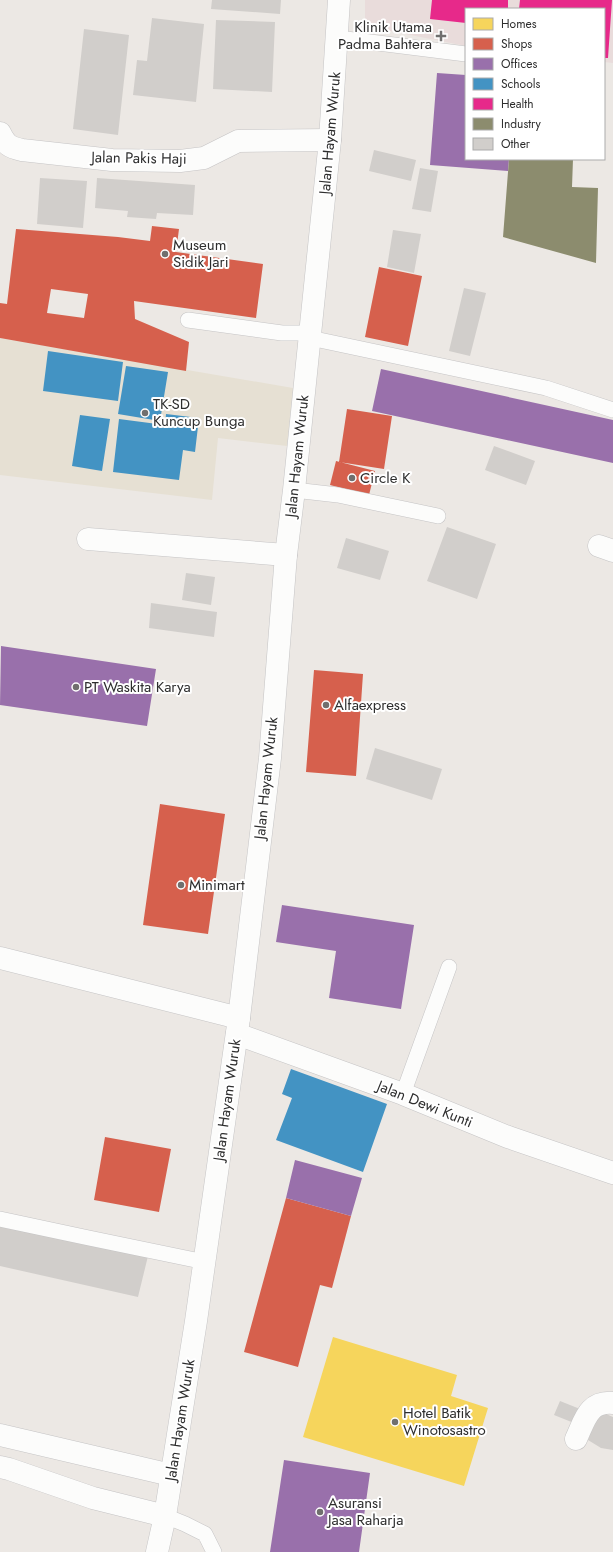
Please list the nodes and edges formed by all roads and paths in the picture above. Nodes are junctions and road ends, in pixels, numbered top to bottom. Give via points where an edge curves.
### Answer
1 (339, 0) edge
2 (338, 38) junction
3 (465, 54) edge
4 (0, 133) edge
5 (330, 140) junction
6 (188, 320) dead end
7 (310, 336) junction
8 (613, 410) edge
9 (294, 490) junction
10 (438, 516) dead end
11 (88, 539) dead end
12 (286, 555) junction
13 (0, 958) edge
14 (449, 967) dead end
15 (238, 1026) junction
16 (403, 1094) junction
17 (613, 1173) edge
18 (0, 1219) edge
19 (205, 1262) junction
20 (613, 1403) edge
21 (0, 1435) edge
22 (576, 1439) dead end
23 (0, 1467) edge
24 (171, 1475) junction
25 (165, 1516) junction
26 (157, 1552) edge
27 (214, 1552) edge

1 - 2 street, Jalan Hayam Wuruk
2 - 3 lane
2 - 5 street, Jalan Hayam Wuruk
4 - 5 street, Jalan Pakis Haji via 5,143 12,148 112,160 180,161 204,158 238,141
5 - 7 street, Jalan Hayam Wuruk
6 - 7 lane
7 - 8 lane via 546,388
7 - 9 street, Jalan Hayam Wuruk
9 - 10 lane via 338,495
9 - 12 street, Jalan Hayam Wuruk
11 - 12 street
12 - 15 street, Jalan Hayam Wuruk via 270,758
13 - 15 street, Jalan Dewi Kunti
14 - 16 lane
15 - 16 street, Jalan Dewi Kunti
15 - 19 street, Jalan Hayam Wuruk
16 - 17 street, Jalan Dewi Kunti via 508,1138
18 - 19 lane
19 - 24 street, Jalan Hayam Wuruk
20 - 22 street via 596,1405 591,1409
21 - 24 street
23 - 25 street via 93,1498
24 - 25 street, Jalan Hayam Wuruk
25 - 26 street, Jalan Hayam Wuruk
25 - 27 lane via 205,1534

